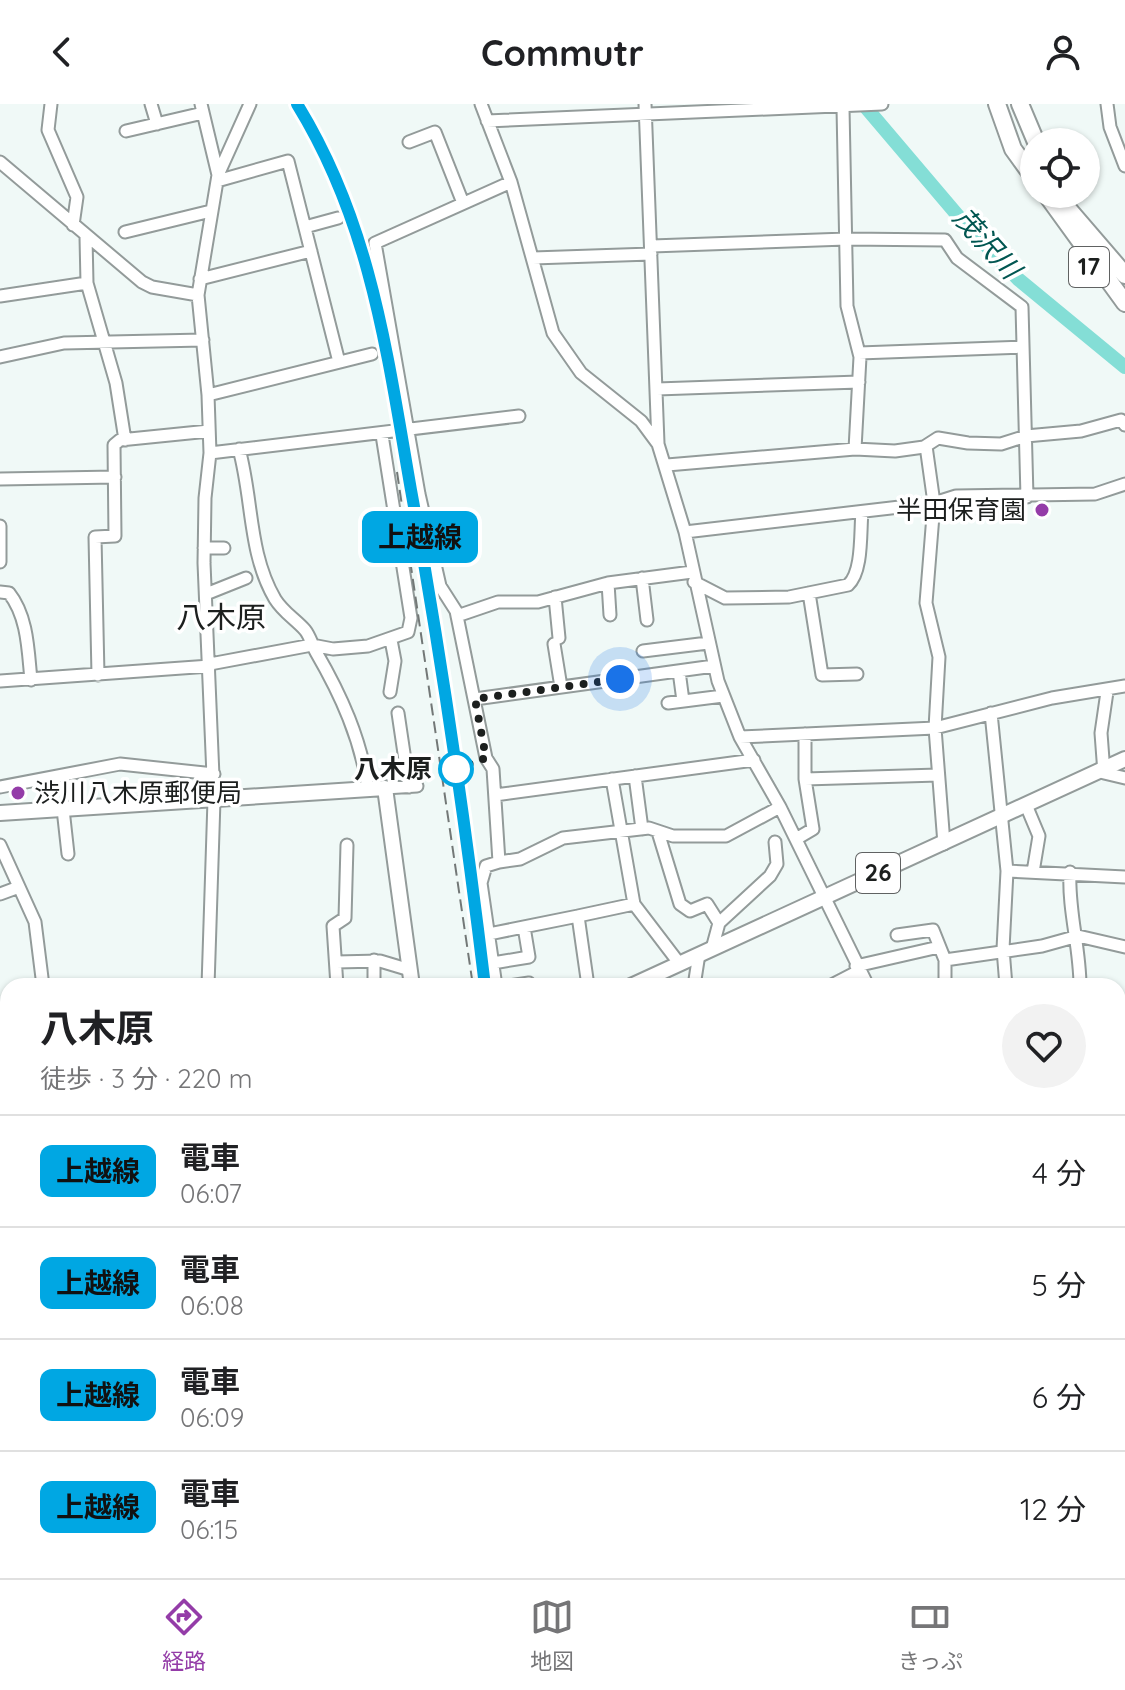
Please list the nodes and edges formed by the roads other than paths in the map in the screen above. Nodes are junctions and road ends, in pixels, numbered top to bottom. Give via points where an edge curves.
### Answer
1 (51, 104) edge
2 (151, 104) edge
3 (250, 104) edge
4 (481, 104) edge
5 (997, 104) edge
6 (1008, 104) edge
7 (1020, 104) edge
8 (1107, 104) edge
9 (881, 105) edge
10 (202, 108) edge
11 (843, 108) junction
12 (645, 110) edge
13 (487, 121) junction
14 (157, 124) junction
15 (1030, 128) edge
16 (126, 131) dead end
17 (1020, 134) edge
18 (409, 142) dead end
19 (1020, 159) edge
20 (0, 162) edge
21 (1125, 166) edge
22 (217, 178) junction
23 (511, 182) junction
24 (463, 203) junction
25 (1058, 208) edge
26 (1059, 208) edge
27 (1060, 208) edge
28 (1062, 208) edge
29 (211, 211) junction
30 (338, 218) dead end
31 (73, 225) junction
32 (305, 227) junction
33 (125, 232) dead end
34 (86, 237) junction
35 (846, 239) junction
36 (652, 250) junction
37 (311, 251) junction
38 (533, 258) junction
39 (1125, 275) edge
40 (200, 279) junction
41 (87, 283) junction
42 (1125, 286) edge
43 (198, 295) junction
44 (0, 296) edge
45 (1125, 303) edge
46 (1125, 318) edge
47 (203, 340) junction
48 (102, 341) junction
49 (1023, 347) junction
50 (859, 353) junction
51 (372, 354) dead end
52 (0, 357) edge
53 (339, 362) junction
54 (859, 382) junction
55 (657, 389) junction
56 (208, 395) junction
57 (519, 416) dead end
58 (1125, 425) edge
59 (209, 431) junction
60 (410, 432) junction
61 (382, 435) junction
62 (1026, 436) junction
63 (125, 440) junction
64 (658, 444) junction
65 (926, 446) junction
66 (239, 449) junction
67 (855, 449) junction
68 (210, 453) junction
69 (667, 465) junction
70 (115, 477) junction
71 (0, 479) edge
72 (1125, 484) edge
73 (1027, 497) junction
74 (934, 503) junction
75 (862, 512) junction
76 (0, 526) edge
77 (685, 532) junction
78 (204, 548) junction
79 (224, 548) dead end
80 (0, 562) edge
81 (693, 577) junction
82 (246, 578) dead end
83 (642, 578) junction
84 (608, 583) junction
85 (0, 592) edge
86 (809, 593) junction
87 (206, 594) junction
88 (555, 597) junction
89 (610, 615) dead end
90 (457, 616) junction
91 (647, 620) dead end
92 (391, 640) junction
93 (708, 643) junction
94 (312, 645) junction
95 (643, 651) dead end
96 (210, 665) junction
97 (714, 666) junction
98 (679, 671) junction
99 (857, 674) dead end
100 (98, 675) junction
101 (31, 680) junction
102 (0, 681) edge
103 (1125, 686) edge
104 (561, 687) junction
105 (390, 692) dead end
106 (1107, 692) junction
107 (723, 696) junction
108 (475, 699) junction
109 (683, 701) junction
110 (668, 703) dead end
111 (398, 713) dead end
112 (991, 713) junction
113 (935, 728) junction
114 (805, 734) junction
115 (740, 737) junction
116 (1125, 759) edge
117 (754, 760) junction
118 (1104, 769) junction
119 (214, 774) junction
120 (938, 775) junction
121 (635, 776) junction
122 (1125, 778) edge
123 (612, 779) junction
124 (805, 779) junction
125 (0, 787) edge
126 (385, 788) junction
127 (368, 789) junction
128 (495, 795) junction
129 (214, 800) junction
130 (1026, 805) junction
131 (780, 807) junction
132 (63, 809) junction
133 (0, 813) edge
134 (1000, 817) junction
135 (642, 829) junction
136 (619, 832) junction
137 (658, 832) junction
138 (796, 839) junction
139 (775, 842) dead end
140 (944, 844) junction
141 (0, 845) edge
142 (347, 845) dead end
143 (68, 854) dead end
144 (499, 862) junction
145 (1007, 871) junction
146 (1033, 872) junction
147 (1070, 872) junction
148 (1125, 877) edge
149 (19, 887) junction
150 (0, 894) edge
151 (824, 897) junction
152 (634, 904) junction
153 (578, 916) junction
154 (719, 923) junction
155 (524, 927) junction
156 (489, 934) junction
157 (897, 935) dead end
158 (1078, 936) junction
159 (939, 947) junction
160 (1125, 947) edge
161 (1003, 949) junction
162 (705, 952) junction
163 (374, 960) junction
164 (945, 960) junction
165 (336, 962) junction
166 (493, 963) junction
167 (679, 963) junction
168 (858, 968) junction
169 (410, 970) junction
170 (42, 978) edge
171 (208, 978) edge
172 (337, 978) edge
173 (374, 978) edge
174 (411, 978) edge
175 (495, 978) edge
176 (587, 978) edge
177 (648, 978) edge
178 (697, 978) edge
179 (842, 978) edge
180 (864, 978) edge
181 (945, 978) edge
182 (1005, 978) edge
183 (1080, 978) edge

1 - 31 street via 48,130 77,197
2 - 14 street
3 - 22 street
4 - 13 street
5 - 19 highway
6 - 17 highway
7 - 15 highway
8 - 21 street
9 - 11 street
10 - 14 street
10 - 22 street
11 - 12 street
11 - 35 street
12 - 13 street
12 - 36 street
13 - 23 street
14 - 16 street
18 - 24 street via 435,132
20 - 31 street
22 - 29 street
22 - 32 street via 288,161
23 - 24 street
23 - 38 street
24 - 60 street via 375,243
25 - 46 highway, 17 via 1083,258
26 - 45 highway, 17
27 - 42 highway, 17
28 - 39 highway, 17
29 - 33 street
29 - 40 street
30 - 32 street
31 - 34 street
32 - 37 street
34 - 41 street
34 - 43 street via 142,282
35 - 36 street
35 - 49 street via 945,240 957,258 1022,307
35 - 50 street via 847,306
36 - 38 street
36 - 55 street
37 - 40 street
37 - 53 street
38 - 64 street via 560,347 581,373 641,421
40 - 43 street
41 - 44 street
41 - 48 street
43 - 47 street
47 - 48 street
47 - 56 street
48 - 52 street via 33,347
48 - 63 street via 116,383
49 - 50 street
49 - 62 street
50 - 54 street
51 - 53 street
53 - 56 street
54 - 55 street
54 - 67 street
55 - 64 street
56 - 59 street
57 - 60 street
58 - 62 street via 1121,420 1081,431
59 - 63 street
59 - 68 street
60 - 61 street
60 - 90 street via 440,586
61 - 66 street
61 - 92 street via 411,618 408,632
62 - 65 street via 1001,444 938,438
62 - 73 street
63 - 70 street via 114,445
64 - 69 street
65 - 67 street
65 - 74 street
66 - 68 street
66 - 94 street via 264,573 275,599 306,631
67 - 69 street
68 - 78 street
69 - 77 street
70 - 71 street
70 - 100 street via 115,536 95,537
72 - 73 street via 1095,494
73 - 74 street via 956,496
74 - 75 street
74 - 113 street via 926,603 939,657
75 - 77 street
75 - 86 street via 853,581
76 - 80 street
77 - 81 street
78 - 79 street
78 - 87 street
81 - 83 street
81 - 86 street via 725,598
81 - 93 street
82 - 87 street
83 - 84 street
83 - 91 street
84 - 88 street
84 - 89 street
85 - 101 street via 15,600 24,624
86 - 99 street via 822,675
87 - 96 street
88 - 90 street via 498,602
88 - 104 street
90 - 108 street
92 - 94 street via 333,649
92 - 105 street via 395,661
93 - 95 street
93 - 97 street
94 - 96 street
94 - 127 street via 339,693 364,759
96 - 100 street
96 - 119 street
97 - 98 street
97 - 107 street
98 - 104 street
98 - 109 street
100 - 101 street
101 - 102 street
103 - 106 street
104 - 108 street
106 - 112 street
106 - 118 street via 1101,733
107 - 109 street
107 - 115 street
108 - 128 street
109 - 110 street
111 - 126 street via 413,787
112 - 113 street
112 - 134 street
113 - 114 street
113 - 120 street
114 - 115 street
114 - 124 street
115 - 117 street
116 - 118 main road, 26
117 - 121 street
117 - 131 street
118 - 122 street
118 - 130 main road, 26
119 - 125 street via 120,764
119 - 129 street
120 - 124 street
120 - 140 street
121 - 123 street
121 - 135 street
123 - 128 street
123 - 136 street
124 - 138 street via 813,829
126 - 127 main road
126 - 169 main road
127 - 129 main road
128 - 144 street
129 - 132 main road
129 - 171 street
130 - 134 main road, 26
130 - 146 street via 1039,836
131 - 137 street via 726,836
131 - 138 street
132 - 133 main road
132 - 143 street
134 - 140 main road, 26
134 - 145 street
135 - 136 street
135 - 137 street
136 - 144 street via 563,838 520,859
136 - 152 street
137 - 154 street via 680,904 690,911 707,904
138 - 151 street
139 - 154 street via 777,864 770,876
140 - 151 main road, 26
141 - 149 street
142 - 165 street via 345,918 333,926
144 - 156 street via 483,869 481,883
145 - 146 street
145 - 161 street
146 - 147 street
147 - 148 street
147 - 158 street via 1069,904
149 - 150 street
149 - 170 street via 35,922
151 - 162 main road, 26
151 - 168 street
152 - 153 street
152 - 167 street
153 - 155 street
153 - 176 street
154 - 162 street
155 - 156 street
155 - 166 street via 529,957
156 - 166 street
157 - 159 street via 933,930
158 - 160 street
158 - 161 street
158 - 183 street
159 - 164 street
159 - 168 street
161 - 164 street
161 - 182 street
162 - 167 main road, 26
162 - 178 street
163 - 165 street
163 - 169 street
163 - 173 street
164 - 181 street
165 - 172 street
166 - 175 street
167 - 177 main road, 26
168 - 179 street
168 - 180 street
169 - 174 main road

